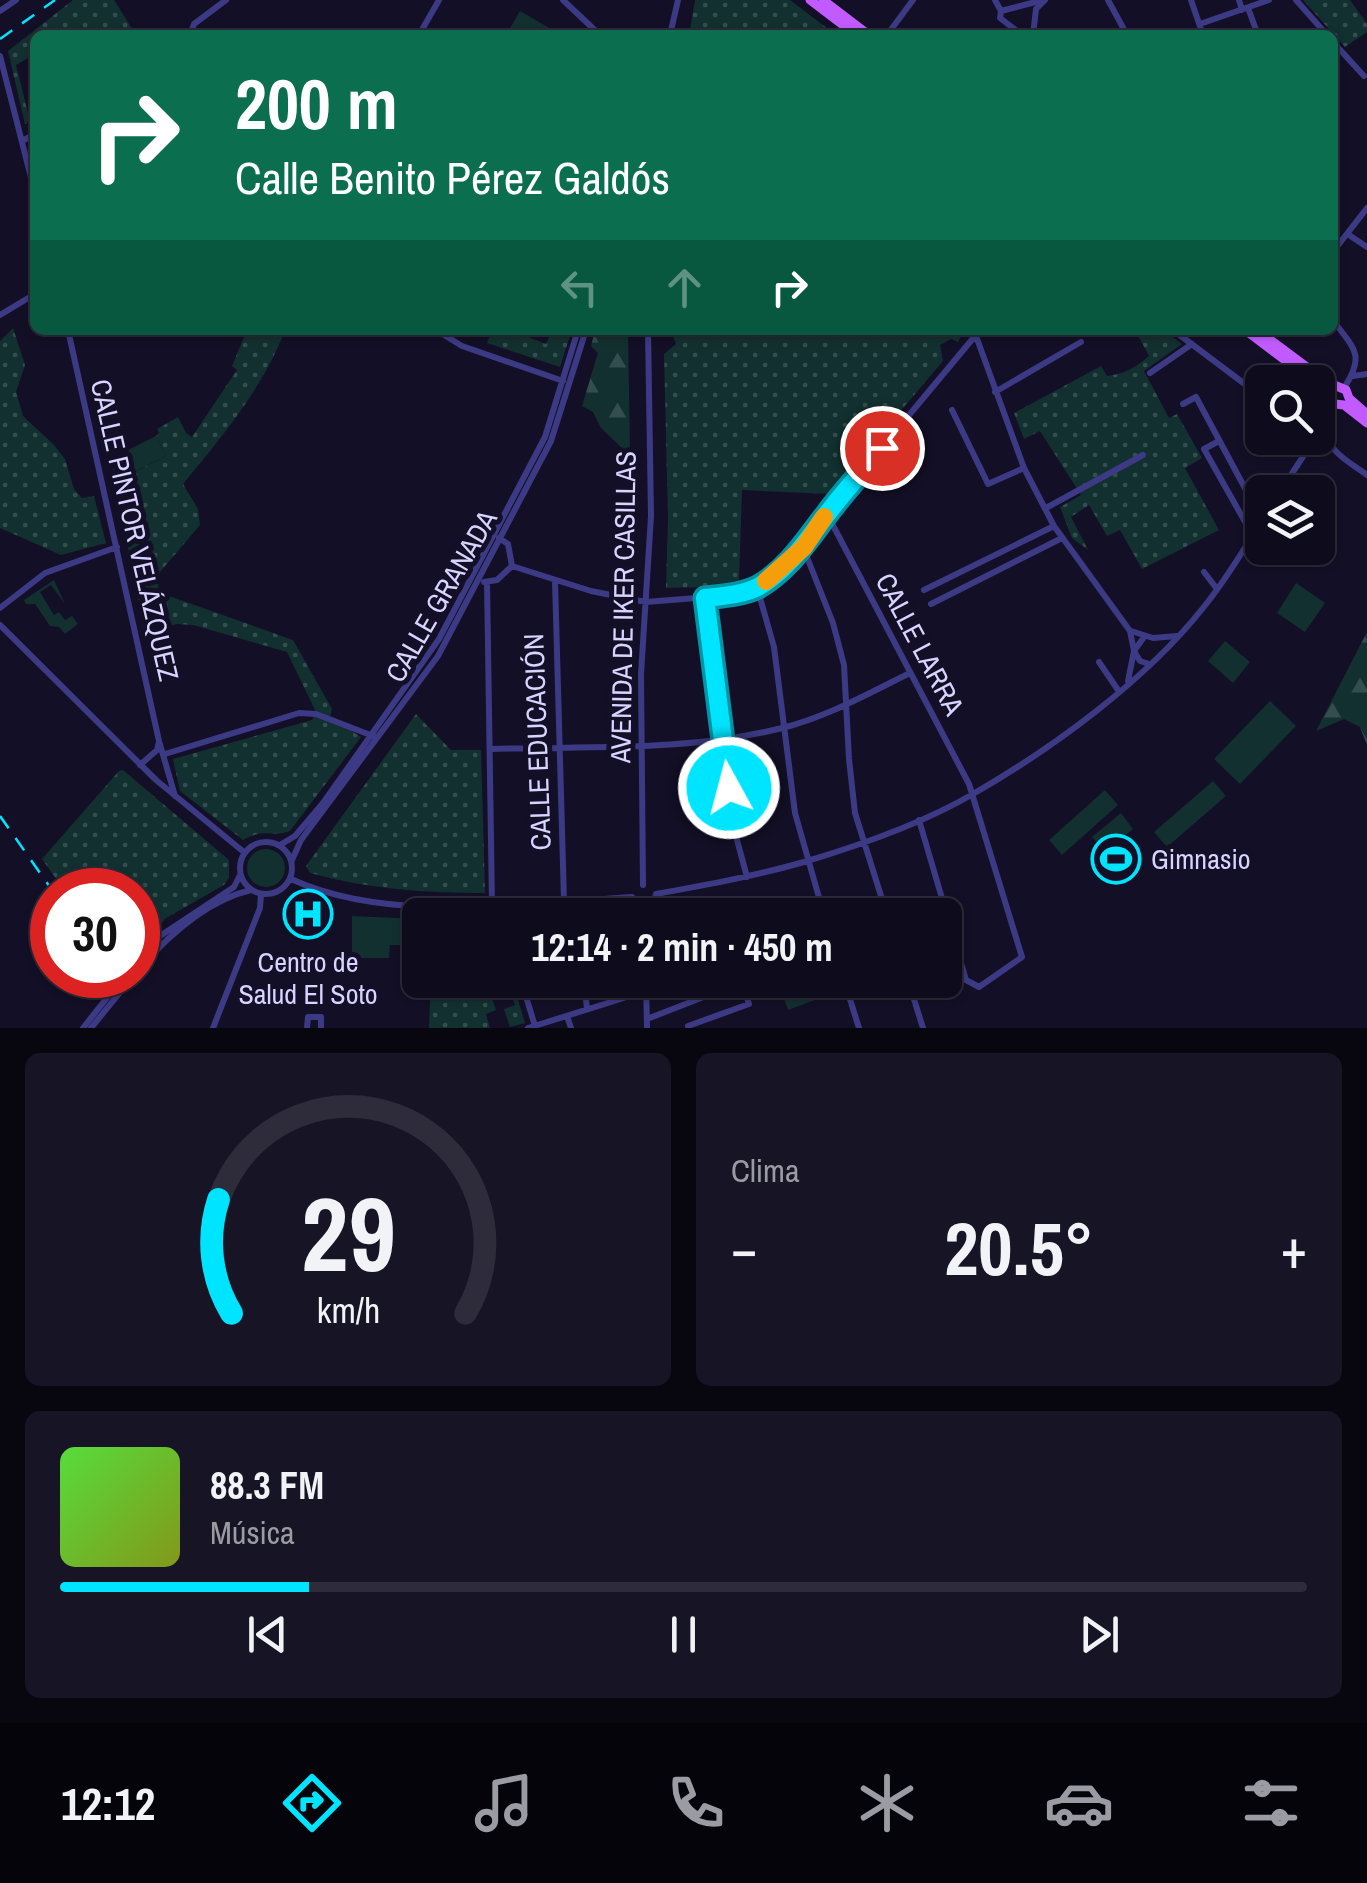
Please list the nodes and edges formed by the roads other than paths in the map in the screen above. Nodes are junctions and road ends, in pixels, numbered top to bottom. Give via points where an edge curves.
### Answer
1 (16, 0) edge
2 (226, 0) edge
3 (439, 0) edge
4 (563, 0) edge
5 (678, 0) edge
6 (810, 0) edge
7 (823, 0) edge
8 (914, 0) edge
9 (995, 0) edge
10 (1044, 0) edge
11 (1108, 0) edge
12 (1192, 0) edge
13 (1239, 0) edge
14 (1269, 0) edge
15 (1296, 0) edge
16 (1245, 9) junction
17 (0, 11) edge
18 (1001, 11) junction
19 (1200, 24) junction
20 (192, 30) edge
21 (422, 30) edge
22 (595, 30) edge
23 (671, 30) edge
24 (849, 30) edge
25 (862, 30) edge
26 (890, 30) edge
27 (1016, 30) edge
28 (1034, 30) edge
29 (1125, 30) edge
30 (1202, 30) edge
31 (1256, 30) edge
32 (1323, 30) edge
33 (1338, 48) edge
34 (1, 58) edge
35 (1364, 76) dead end
36 (30, 137) edge
37 (22, 142) junction
38 (30, 173) edge
39 (1367, 208) edge
40 (1349, 235) junction
41 (1367, 246) edge
42 (1338, 247) edge
43 (30, 297) edge
44 (0, 315) edge
45 (1338, 327) edge
46 (69, 335) edge
47 (444, 335) edge
48 (577, 335) edge
49 (584, 335) edge
50 (648, 335) edge
51 (976, 335) edge
52 (979, 335) edge
53 (1180, 335) edge
54 (1252, 335) edge
55 (1263, 335) edge
56 (1081, 342) dead end
57 (1192, 344) junction
58 (1357, 354) junction
59 (1291, 365) edge
60 (1367, 370) edge
61 (1150, 373) dead end
62 (1352, 376) junction
63 (563, 381) junction
64 (1245, 384) edge
65 (995, 392) junction
66 (1335, 394) edge
67 (1340, 396) junction
68 (1184, 404) dead end
69 (1335, 404) edge
70 (952, 410) dead end
71 (1367, 414) edge
72 (1367, 423) edge
73 (1219, 441) junction
74 (1335, 451) edge
75 (1142, 455) dead end
76 (1024, 468) junction
77 (1367, 475) edge
78 (1245, 489) edge
79 (1046, 508) junction
80 (826, 514) junction
81 (1245, 522) edge
82 (1054, 526) junction
83 (498, 537) junction
84 (1062, 538) junction
85 (117, 546) junction
86 (804, 547) junction
87 (1245, 548) edge
88 (512, 566) junction
89 (1204, 572) dead end
90 (555, 581) junction
91 (483, 582) junction
92 (757, 588) junction
93 (1217, 588) junction
94 (924, 590) dead end
95 (705, 598) junction
96 (646, 602) junction
97 (931, 604) dead end
98 (0, 608) edge
99 (0, 624) edge
100 (1130, 631) junction
101 (1178, 636) junction
102 (1149, 638) junction
103 (1134, 651) junction
104 (1161, 652) junction
105 (1099, 662) dead end
106 (1149, 664) junction
107 (910, 672) junction
108 (1128, 682) junction
109 (1118, 690) junction
110 (848, 704) junction
111 (786, 727) junction
112 (372, 736) junction
113 (723, 740) junction
114 (159, 741) junction
115 (642, 746) junction
116 (560, 747) junction
117 (490, 749) junction
118 (164, 754) junction
119 (140, 765) junction
120 (972, 794) junction
121 (175, 796) junction
122 (919, 820) junction
123 (864, 841) junction
124 (280, 846) junction
125 (245, 853) junction
126 (292, 860) junction
127 (807, 861) junction
128 (240, 874) junction
129 (747, 878) junction
130 (291, 879) junction
131 (643, 884) junction
132 (251, 890) junction
133 (261, 894) junction
134 (656, 894) junction
135 (632, 897) joint
136 (492, 898) edge
137 (564, 898) edge
138 (615, 898) edge
139 (655, 898) edge
140 (819, 898) edge
141 (882, 898) edge
142 (402, 903) edge
143 (160, 936) edge
144 (160, 945) edge
145 (107, 998) edge
146 (116, 998) edge
147 (525, 998) edge
148 (586, 998) edge
149 (623, 998) edge
150 (646, 998) edge
151 (850, 998) edge
152 (914, 998) edge
153 (680, 1006) junction
154 (587, 1009) junction
155 (106, 1011) junction
156 (567, 1016) junction
157 (647, 1023) edge
158 (215, 1026) edge
159 (532, 1027) edge
160 (688, 1027) edge
161 (83, 1028) edge
162 (91, 1028) edge
163 (104, 1028) edge
164 (307, 1028) edge
165 (321, 1028) edge
166 (570, 1028) edge
167 (859, 1028) edge
168 (923, 1028) edge

1 - 17 street
2 - 20 street
3 - 21 street
4 - 22 street
5 - 23 street
6 - 24 main road
7 - 25 main road
8 - 26 street
9 - 18 street
10 - 18 street
10 - 28 street
11 - 29 street
12 - 19 street
13 - 16 street
14 - 16 street
15 - 32 street
16 - 19 street
16 - 31 street
18 - 27 street via 1000,18
19 - 30 street
33 - 35 street
34 - 37 street
36 - 37 street
37 - 38 street
39 - 40 street
40 - 41 street
40 - 42 street
43 - 44 street
45 - 58 street
46 - 85 street, CALLE PINTOR VELÁZQUEZ
47 - 63 street
48 - 63 street, CALLE GRANADA
49 - 83 street, CALLE GRANADA via 551,442
50 - 96 street, AVENIDA DE IKER CASILLAS
51 - 80 street
52 - 65 street
53 - 57 street
54 - 59 main road
55 - 67 main road
56 - 65 street
57 - 61 street
57 - 64 street
58 - 60 street
58 - 62 street
60 - 62 street
62 - 67 street
63 - 83 street, CALLE GRANADA via 546,437
65 - 76 street
66 - 67 main road
67 - 69 street
67 - 71 main road
67 - 72 main road
68 - 73 street via 1196,397
70 - 76 street via 988,484
73 - 78 street
73 - 81 street via 1204,450
74 - 77 street
75 - 79 street
76 - 79 street
79 - 82 street
80 - 86 street
80 - 107 street, CALLE LARRA
82 - 84 street
82 - 94 street
83 - 88 street via 508,544
83 - 91 street, CALLE GRANADA
83 - 112 street, CALLE GRANADA
84 - 97 street
84 - 100 street
85 - 98 street via 45,573
85 - 114 street, CALLE PINTOR VELÁZQUEZ
86 - 92 street
86 - 110 street via 834,623
87 - 93 street
88 - 90 street
88 - 91 street
89 - 93 street
90 - 96 street
90 - 116 street, CALLE EDUCACIÓN
91 - 117 street
91 - 126 street, CALLE GRANADA
92 - 95 street
92 - 111 street
93 - 101 street
95 - 96 street
95 - 113 street
96 - 115 street, AVENIDA DE IKER CASILLAS
99 - 119 street
100 - 102 street
100 - 103 street
101 - 102 street
101 - 104 street
102 - 103 street
102 - 104 street
103 - 106 street
103 - 108 street
104 - 106 street
105 - 109 street
106 - 108 street
107 - 110 street
107 - 120 street, CALLE LARRA
108 - 109 street
109 - 120 street
110 - 111 street
110 - 123 street via 848,759
111 - 113 street
111 - 127 street
112 - 118 street via 299,713
112 - 124 street, CALLE GRANADA via 314,814
113 - 115 street
113 - 129 street
114 - 118 street, CALLE PINTOR VELÁZQUEZ
114 - 119 street
115 - 116 street
115 - 131 street, AVENIDA DE IKER CASILLAS
116 - 117 street
116 - 137 street, CALLE EDUCACIÓN
117 - 136 street
118 - 121 street, CALLE PINTOR VELÁZQUEZ
119 - 121 street
120 - 122 street
120 - 122 street, CALLE LARRA via 1022,957 979,987 966,980
121 - 125 street
122 - 123 street
123 - 127 street
123 - 141 street
124 - 125 street via 266,842
124 - 126 street
125 - 128 street
126 - 130 street
127 - 129 street
127 - 140 street
128 - 132 street
128 - 143 street via 234,888
129 - 134 street
130 - 133 street via 276,893
130 - 142 street via 359,899
131 - 134 street
131 - 135 street
132 - 133 street
132 - 144 street via 201,914
133 - 158 street
134 - 139 street
135 - 138 street
145 - 161 street
146 - 155 street
147 - 159 street
148 - 154 street
149 - 154 street
150 - 157 street
151 - 167 street
152 - 168 street
153 - 157 street
153 - 160 street
153 - 160 street via 742,982 749,1004
154 - 156 street
155 - 162 street
155 - 163 street
156 - 159 street
156 - 166 street
164 - 165 street via 308,1017 321,1017

